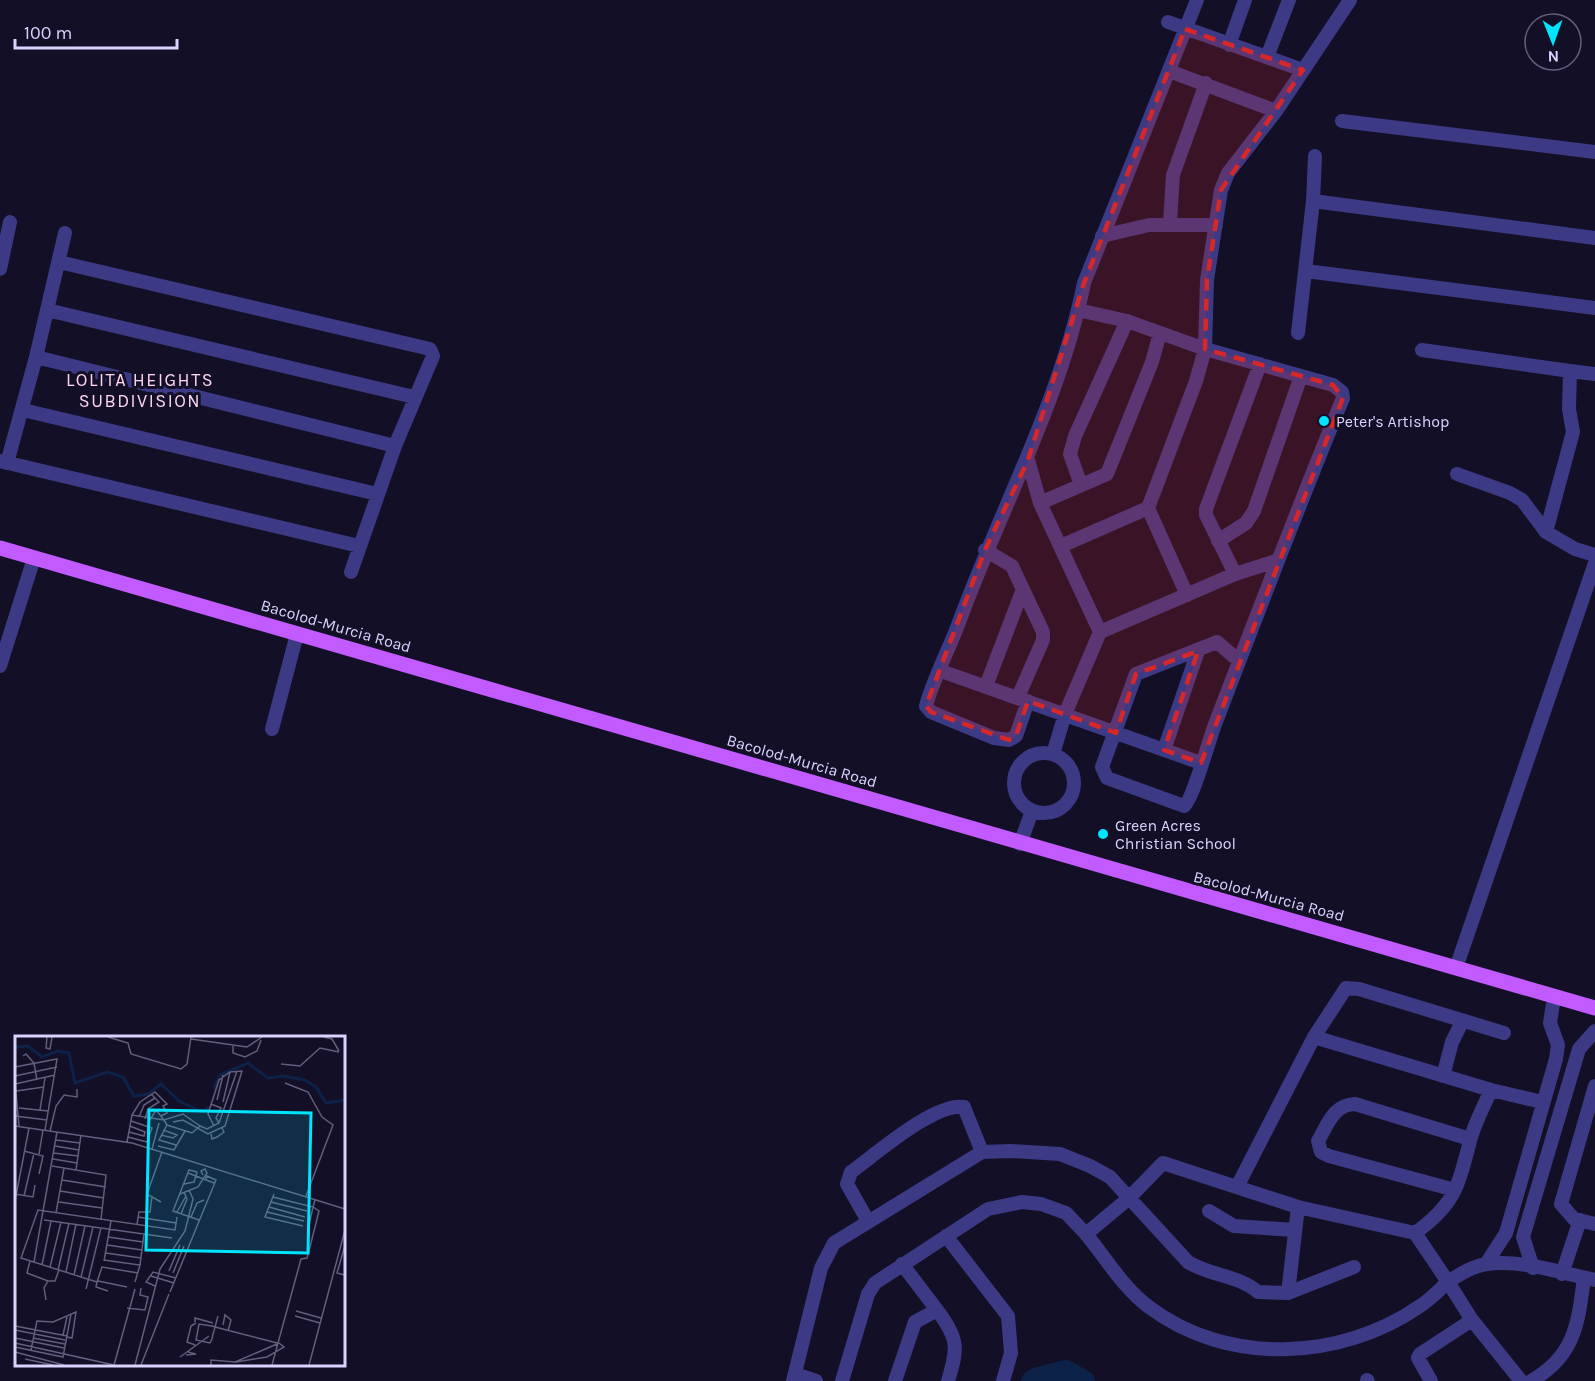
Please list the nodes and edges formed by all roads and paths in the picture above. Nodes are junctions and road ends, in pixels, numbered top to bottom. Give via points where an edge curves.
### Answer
1 (1197, 0) edge
2 (1245, 0) edge
3 (1289, 0) edge
4 (1349, 1) edge
5 (1168, 22) dead end
6 (1185, 29) junction
7 (1229, 45) junction
8 (1267, 57) junction
9 (1303, 70) junction
10 (1169, 71) junction
11 (1206, 83) junction
12 (1276, 111) junction
13 (1342, 121) dead end
14 (1595, 152) edge
15 (1315, 156) dead end
16 (1313, 201) junction
17 (10, 222) dead end
18 (1170, 223) junction
19 (1216, 225) junction
20 (65, 233) dead end
21 (1102, 236) junction
22 (1595, 238) edge
23 (59, 262) junction
24 (0, 269) edge
25 (1306, 271) junction
26 (1595, 308) edge
27 (47, 309) junction
28 (1078, 310) junction
29 (1127, 321) junction
30 (1160, 333) junction
31 (1298, 333) dead end
32 (1205, 349) junction
33 (1422, 350) dead end
34 (36, 357) junction
35 (1260, 364) junction
36 (1570, 371) junction
37 (1595, 374) edge
38 (1301, 376) junction
39 (414, 397) junction
40 (23, 410) junction
41 (394, 446) junction
42 (1028, 460) junction
43 (3, 462) edge
44 (1456, 474) dead end
45 (1081, 485) junction
46 (377, 494) junction
47 (1040, 502) junction
48 (1148, 508) junction
49 (1546, 532) junction
50 (1218, 541) junction
51 (359, 546) junction
52 (1060, 546) junction
53 (0, 548) edge
54 (985, 550) junction
55 (1595, 555) edge
56 (34, 558) junction
57 (1276, 561) junction
58 (1595, 563) edge
59 (351, 572) dead end
60 (1235, 574) junction
61 (1023, 589) junction
62 (1187, 595) junction
63 (1100, 632) junction
64 (297, 634) junction
65 (1198, 651) junction
66 (1239, 661) junction
67 (0, 666) edge
68 (941, 671) junction
69 (986, 686) junction
70 (1023, 699) junction
71 (1065, 714) junction
72 (272, 729) dead end
73 (1116, 733) junction
74 (1164, 750) junction
75 (1053, 754) junction
76 (1201, 763) junction
77 (1032, 811) junction
78 (1020, 844) junction
79 (1456, 968) junction
80 (1554, 997) junction
81 (1595, 1008) edge
82 (1462, 1022) junction
83 (1595, 1031) edge
84 (1504, 1033) dead end
85 (1314, 1037) junction
86 (1443, 1076) junction
87 (1548, 1082) junction
88 (1595, 1086) edge
89 (1568, 1087) junction
90 (1491, 1090) junction
91 (1542, 1102) junction
92 (1470, 1139) junction
93 (982, 1152) junction
94 (1526, 1160) junction
95 (1544, 1164) junction
96 (1238, 1185) junction
97 (1455, 1190) junction
98 (1128, 1199) junction
99 (1298, 1207) junction
100 (1209, 1211) dead end
101 (868, 1221) junction
102 (1580, 1221) junction
103 (1595, 1224) edge
104 (1295, 1230) junction
105 (1415, 1233) junction
106 (1506, 1233) junction
107 (1086, 1234) junction
108 (946, 1236) junction
109 (1523, 1237) junction
110 (902, 1264) junction
111 (1486, 1264) junction
112 (1354, 1267) dead end
113 (1533, 1268) junction
114 (1562, 1274) junction
115 (1589, 1279) edge
116 (1448, 1282) junction
117 (1288, 1293) junction
118 (937, 1310) junction
119 (1472, 1320) junction
120 (794, 1378) edge
121 (816, 1381) edge
122 (842, 1381) edge
123 (895, 1381) edge
124 (948, 1381) edge
125 (1003, 1381) edge
126 (1431, 1381) edge
127 (1521, 1381) edge
128 (1531, 1381) edge

1 - 6 street
2 - 7 street
3 - 8 street
4 - 9 street
5 - 6 street
6 - 7 street
6 - 10 street
7 - 8 street
8 - 9 street
9 - 12 street
10 - 11 street
10 - 21 street
11 - 12 street
11 - 18 street via 1173,175
12 - 19 street via 1228,173 1217,205
13 - 14 street
15 - 16 street
16 - 22 street
16 - 25 street
17 - 24 street
18 - 19 street
18 - 21 street
19 - 32 street via 1207,280
20 - 23 street
21 - 28 street
23 - 27 street
23 - 39 street via 428,348 433,356
25 - 26 street
25 - 31 street
27 - 34 street
27 - 39 street
28 - 29 street
28 - 42 street
29 - 30 street
29 - 45 street via 1075,436 1070,454
30 - 32 street
30 - 45 street via 1114,461 1107,474
32 - 35 street
32 - 48 street
33 - 36 street
34 - 40 street
34 - 41 street
35 - 38 street
35 - 50 street via 1206,509
36 - 37 street
36 - 49 street via 1573,432
38 - 50 street via 1254,511 1246,523
38 - 57 street via 1338,387 1342,398
39 - 41 street
40 - 43 street
40 - 46 street
41 - 46 street
42 - 47 street
42 - 54 street
43 - 51 street
44 - 49 street via 1516,496
45 - 47 street
46 - 51 street
47 - 52 street
48 - 52 street
48 - 62 street
49 - 55 street via 1575,549
50 - 60 street
51 - 59 street
52 - 63 street
53 - 56 main road, Bacolod-Murcia Road
54 - 61 street via 1012,566
54 - 68 street
56 - 64 main road, Bacolod-Murcia Road
56 - 67 street
57 - 60 street
57 - 66 street
58 - 79 street
60 - 62 street
61 - 69 street
61 - 70 street via 1041,624 1043,640
62 - 63 street
63 - 71 street
64 - 72 street
64 - 78 main road, Bacolod-Murcia Road
65 - 66 street via 1216,642
65 - 73 street via 1136,674
65 - 74 street
66 - 76 street
68 - 69 street
68 - 70 street via 927,709 994,738 1009,740 1016,736
69 - 70 street
70 - 71 street
71 - 73 street
71 - 75 street
73 - 74 street
73 - 76 street via 1102,767 1107,778 1173,803 1187,805
74 - 76 street
75 - 77 street via 1033,755 1016,770 1015,794
75 - 77 street via 1069,767 1074,787 1069,800 1059,809 1046,813
77 - 78 street
78 - 79 main road, Bacolod-Murcia Road
79 - 80 main road, Bacolod-Murcia Road
80 - 81 main road, Bacolod-Murcia Road
80 - 87 street via 1551,1023 1557,1051
82 - 84 street
82 - 85 street via 1346,988
82 - 86 street
83 - 89 street via 1579,1049
85 - 86 street
85 - 96 street
86 - 90 street
87 - 89 street
87 - 91 street
88 - 102 street via 1562,1204 1569,1215
89 - 95 street
90 - 91 street
90 - 92 street
91 - 94 street
92 - 97 street
92 - 97 street via 1355,1104 1336,1110 1318,1141 1321,1152 1329,1156
93 - 98 street via 1060,1154 1110,1177
93 - 101 street
93 - 101 street via 964,1107 953,1105 919,1123 851,1172 847,1179
94 - 95 street
94 - 106 street
95 - 109 street
96 - 98 street via 1164,1163
96 - 99 street
97 - 105 street via 1440,1215
98 - 107 street
98 - 117 street via 1188,1262 1201,1270 1245,1281 1258,1292
99 - 104 street
99 - 105 street
100 - 104 street via 1234,1226
101 - 120 street via 830,1248 821,1268
102 - 103 street
102 - 114 street
104 - 117 street
105 - 116 street
106 - 109 street
106 - 111 street
107 - 108 street via 1066,1213 1022,1202 988,1209
107 - 116 street via 1147,1306 1178,1326 1218,1342 1261,1350 1347,1341 1384,1327 1420,1306
108 - 110 street
108 - 125 street via 1008,1316 1011,1353
109 - 113 street
110 - 118 street
110 - 122 street via 875,1283 868,1294
111 - 113 street
111 - 116 street
112 - 117 street
113 - 114 street
114 - 115 street
115 - 128 street via 1572,1341 1557,1361
116 - 119 street
118 - 123 street via 915,1322
118 - 124 street via 954,1335 957,1351
119 - 126 street via 1420,1354 1419,1365
119 - 127 street
120 - 121 street

